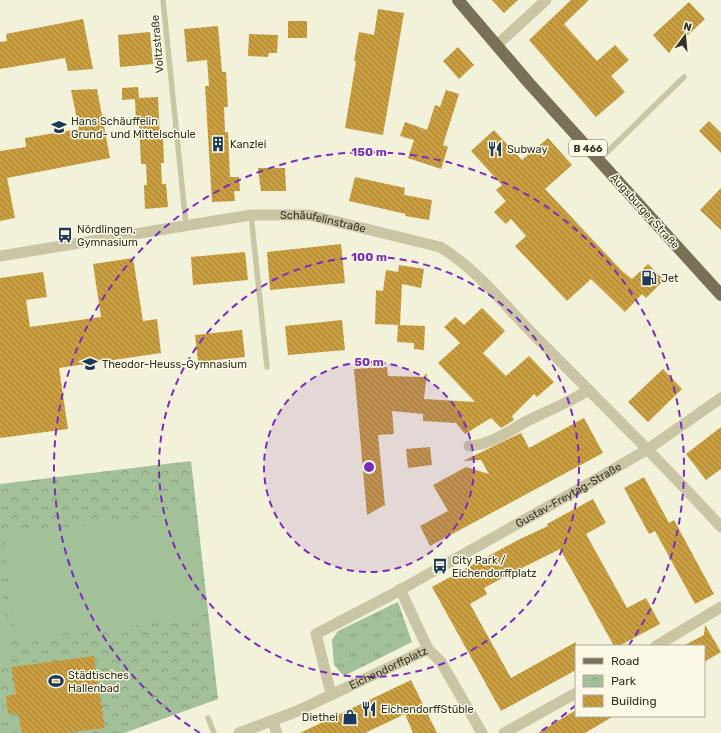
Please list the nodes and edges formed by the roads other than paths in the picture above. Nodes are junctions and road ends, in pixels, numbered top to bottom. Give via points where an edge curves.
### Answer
1 (163, 0) edge
2 (458, 0) edge
3 (546, 0) edge
4 (497, 45) junction
5 (684, 77) dead end
6 (599, 160) junction
7 (251, 215) junction
8 (186, 226) junction
9 (0, 256) edge
10 (721, 295) edge
11 (267, 367) dead end
12 (588, 390) junction
13 (721, 398) edge
14 (470, 446) dead end
15 (648, 449) junction
16 (721, 526) edge
17 (411, 583) joint
18 (400, 589) junction
19 (721, 607) edge
20 (658, 645) edge
21 (428, 649) junction
22 (331, 694) junction
23 (575, 694) edge
24 (208, 718) dead end
25 (272, 721) junction
26 (479, 732) edge
27 (214, 733) edge
28 (240, 733) edge
29 (277, 733) edge
30 (504, 733) edge

1 - 8 lane, Voltzstraße
2 - 4 main road, Augsburger Straße / B 466
3 - 4 street
4 - 6 main road, Augsburger Straße / B 466
5 - 6 lane
6 - 10 main road, Augsburger Straße / B 466
7 - 8 street, Schäufelinstraße
7 - 11 lane
7 - 12 street, Schäufelinstraße via 308,215 440,247 475,273
8 - 9 street, Schäufelinstraße
12 - 14 street via 571,402 530,419 482,445
12 - 15 street, Schäufelinstraße
13 - 15 street, Gustav-Freytag-Straße
15 - 16 street, Schäufelinstraße
15 - 17 street, Gustav-Freytag-Straße
17 - 18 street, Eichendorffplatz
18 - 21 street, Eichendorffplatz
18 - 22 street, Eichendorffplatz via 316,634
19 - 20 street
21 - 22 street, Eichendorffplatz
21 - 26 street via 441,662
22 - 25 street, Eichendorffplatz
23 - 30 street
24 - 27 lane
25 - 28 street, Eichendorffplatz
25 - 29 street

